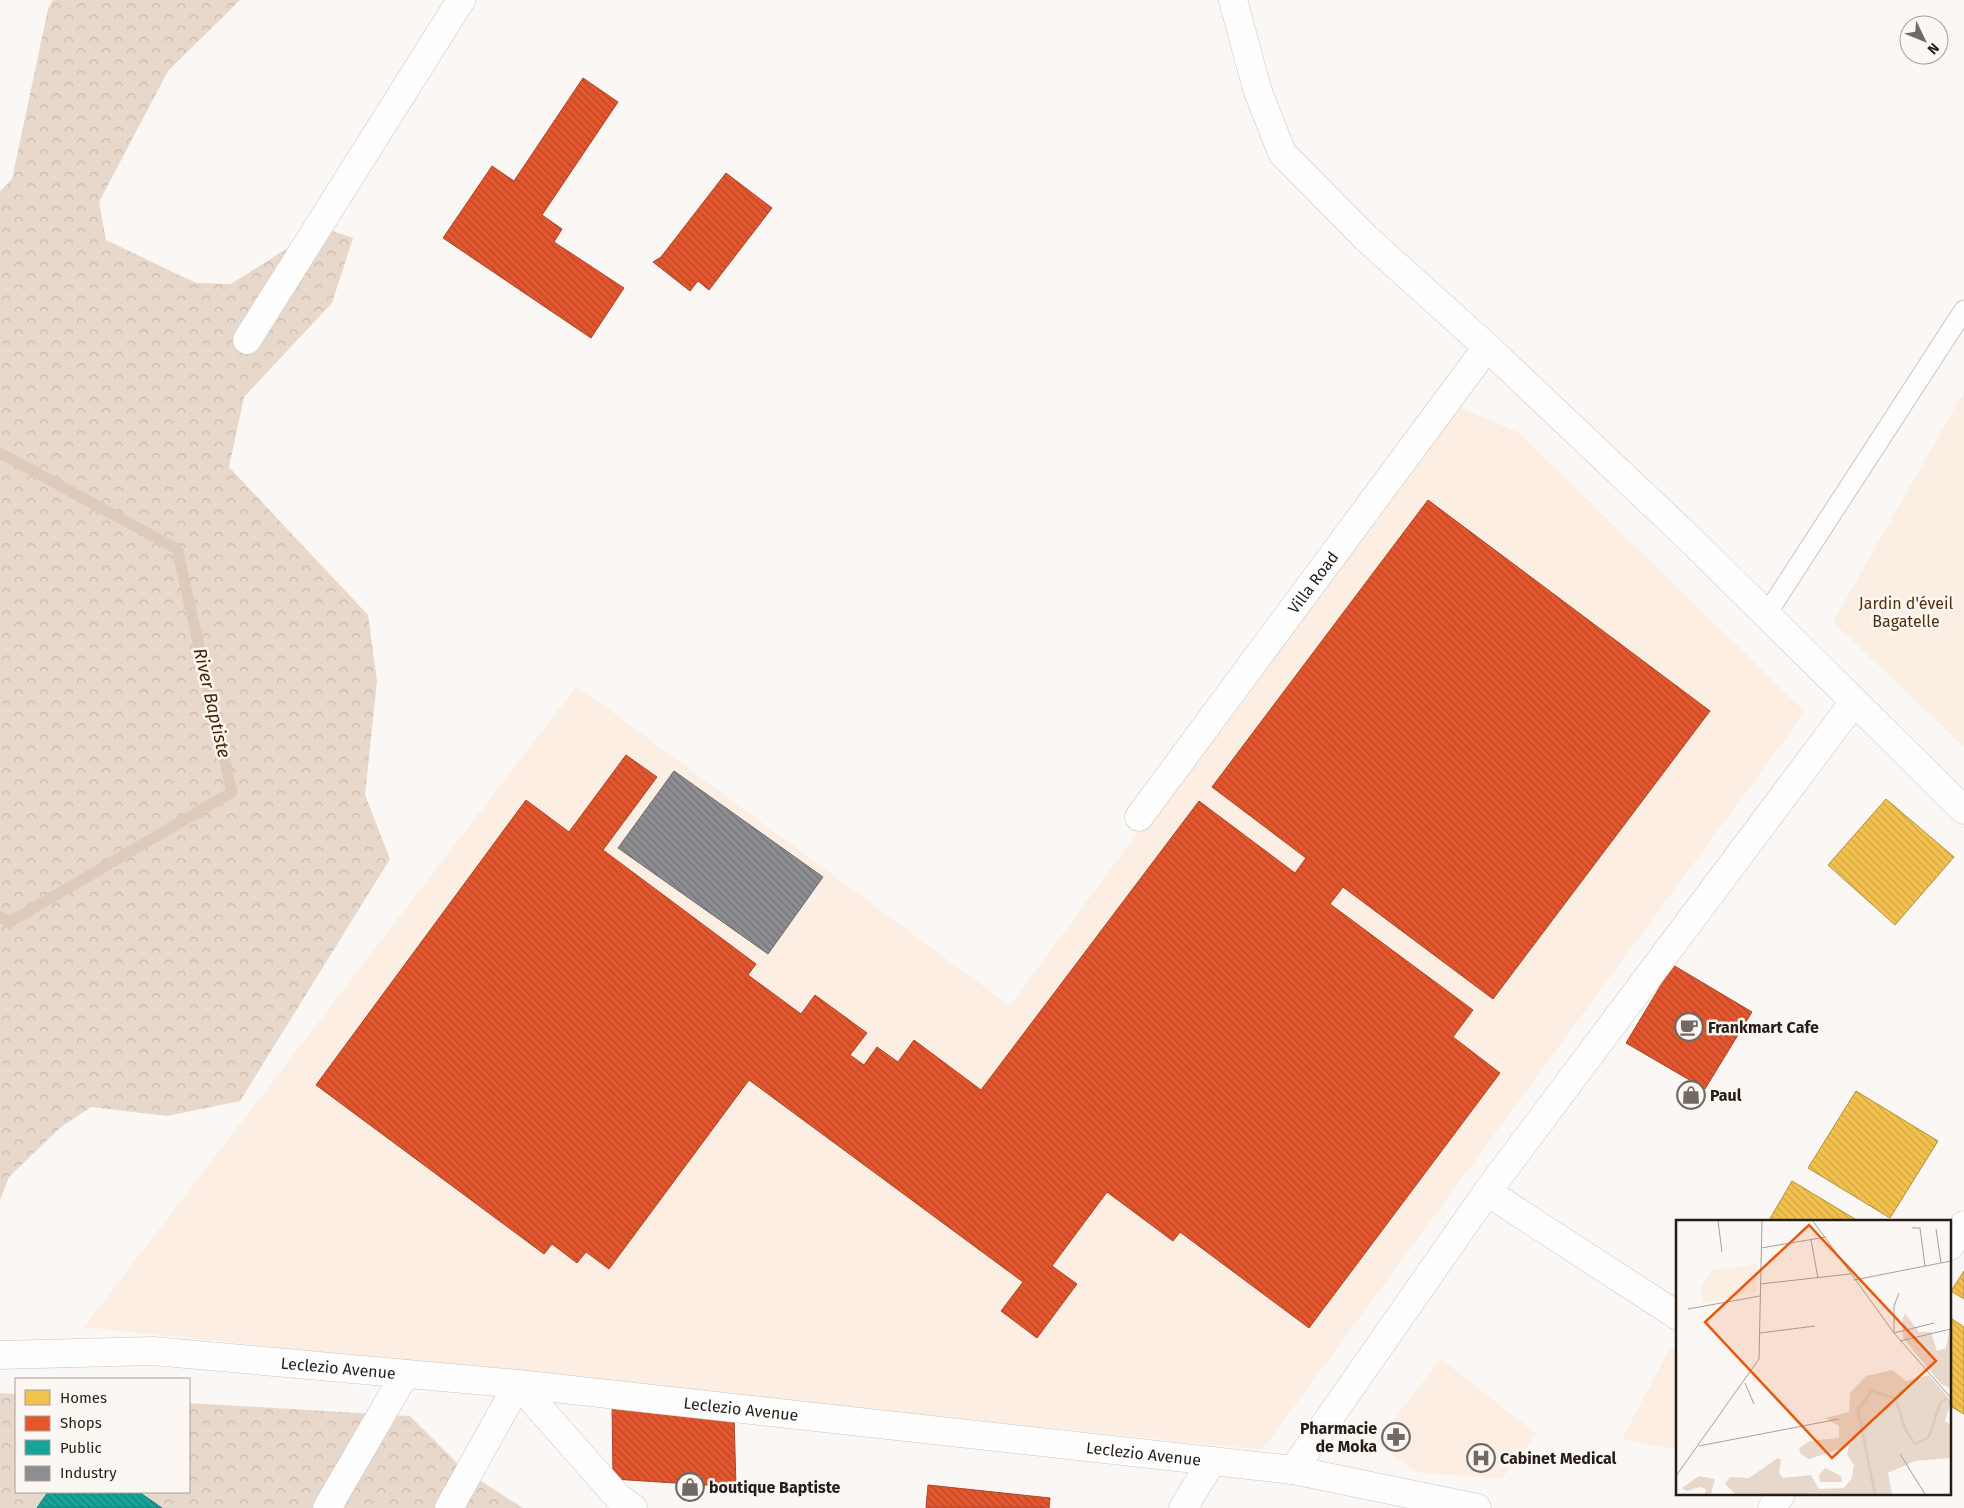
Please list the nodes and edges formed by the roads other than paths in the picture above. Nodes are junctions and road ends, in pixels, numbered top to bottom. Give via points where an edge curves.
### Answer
1 (461, 0) edge
2 (1233, 0) edge
3 (1964, 310) edge
4 (247, 340) dead end
5 (1487, 347) junction
6 (1766, 615) junction
7 (1854, 702) junction
8 (1964, 810) edge
9 (1139, 817) dead end
10 (1487, 1192) junction
11 (1964, 1225) edge
12 (1952, 1243) edge
13 (1676, 1315) edge
14 (0, 1355) edge
15 (405, 1374) junction
16 (518, 1384) junction
17 (1212, 1461) junction
18 (1293, 1470) junction
19 (1781, 1496) edge
20 (327, 1508) edge
21 (449, 1508) edge
22 (633, 1508) edge
23 (1183, 1508) edge
24 (1477, 1508) edge
25 (1772, 1508) edge

1 - 4 main road
2 - 5 main road via 1257,89 1282,153 1366,238
3 - 6 lane
5 - 6 main road
5 - 9 main road, Villa Road
6 - 7 main road
7 - 8 main road
7 - 10 main road
10 - 13 main road
10 - 18 main road
11 - 12 main road
14 - 15 main road, Leclezio Avenue via 153,1351
15 - 16 main road, Leclezio Avenue
15 - 20 main road
16 - 17 main road, Leclezio Avenue
16 - 21 main road
16 - 22 main road via 618,1497
17 - 18 main road, Leclezio Avenue
17 - 23 main road
18 - 24 main road, Leclezio Avenue
19 - 25 main road

